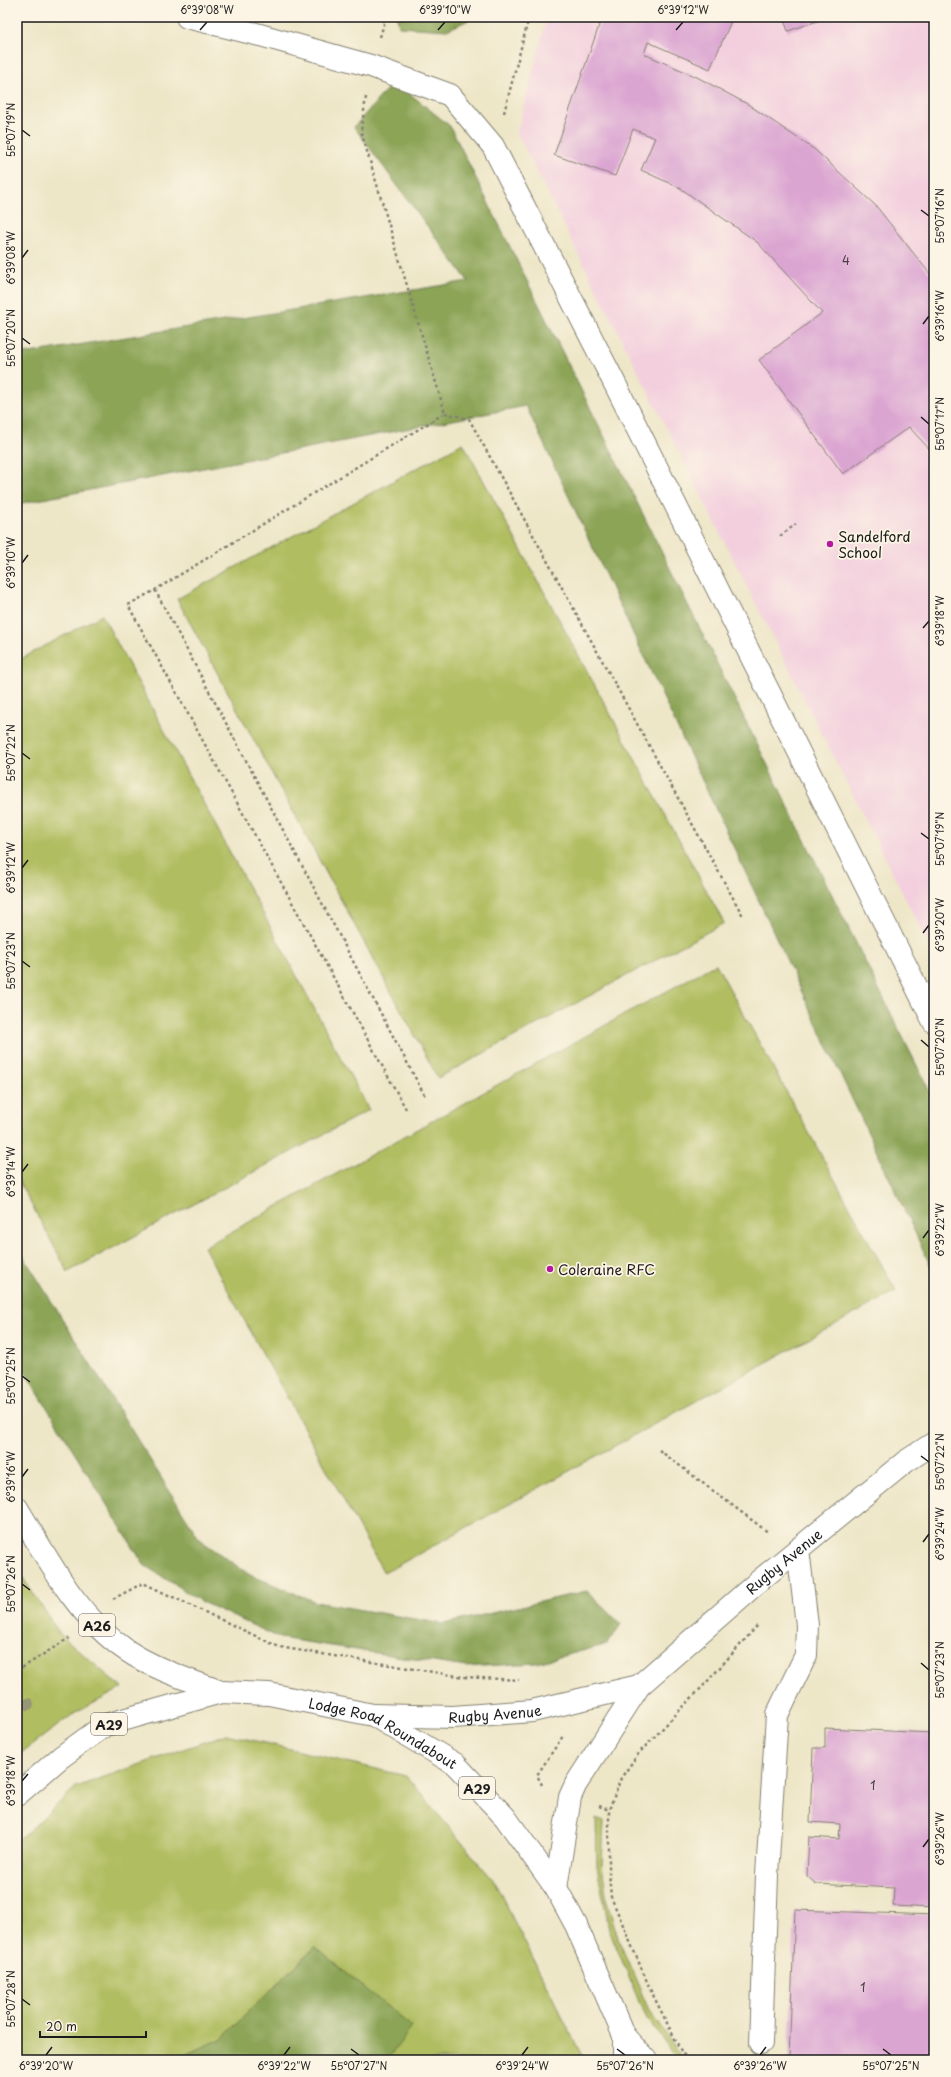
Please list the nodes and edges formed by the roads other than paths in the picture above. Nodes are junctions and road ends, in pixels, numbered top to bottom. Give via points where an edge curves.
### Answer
1 (187, 17) edge
2 (934, 1022) edge
3 (934, 1442) edge
4 (17, 1508) edge
5 (798, 1550) junction
6 (639, 1686) junction
7 (221, 1692) junction
8 (372, 1715) junction
9 (17, 1795) edge
10 (556, 1888) junction
11 (624, 2036) junction
12 (761, 2043) dead end
13 (624, 2060) edge
14 (646, 2060) edge

1 - 2 main road via 372,66 450,95 493,146
3 - 5 main road, Rugby Avenue via 904,1462
4 - 7 main road, A26 via 75,1601 89,1618 126,1650 166,1671
5 - 6 main road, Rugby Avenue
5 - 12 main road via 807,1625 806,1655 777,1715 767,1875
6 - 8 main road, Rugby Avenue via 532,1711 453,1717
6 - 10 main road, Rugby Avenue via 570,1797
7 - 8 main road, Lodge Road Roundabout / A29 via 269,1694
7 - 9 main road, Lodge Road Roundabout / A29 via 105,1725 61,1757
8 - 10 main road, Lodge Road Roundabout / A29 via 455,1764 506,1817
10 - 11 main road, Lodge Road Roundabout / A29 via 576,1924
11 - 13 main road, Lodge Road Roundabout / A29
11 - 14 main road, A29

